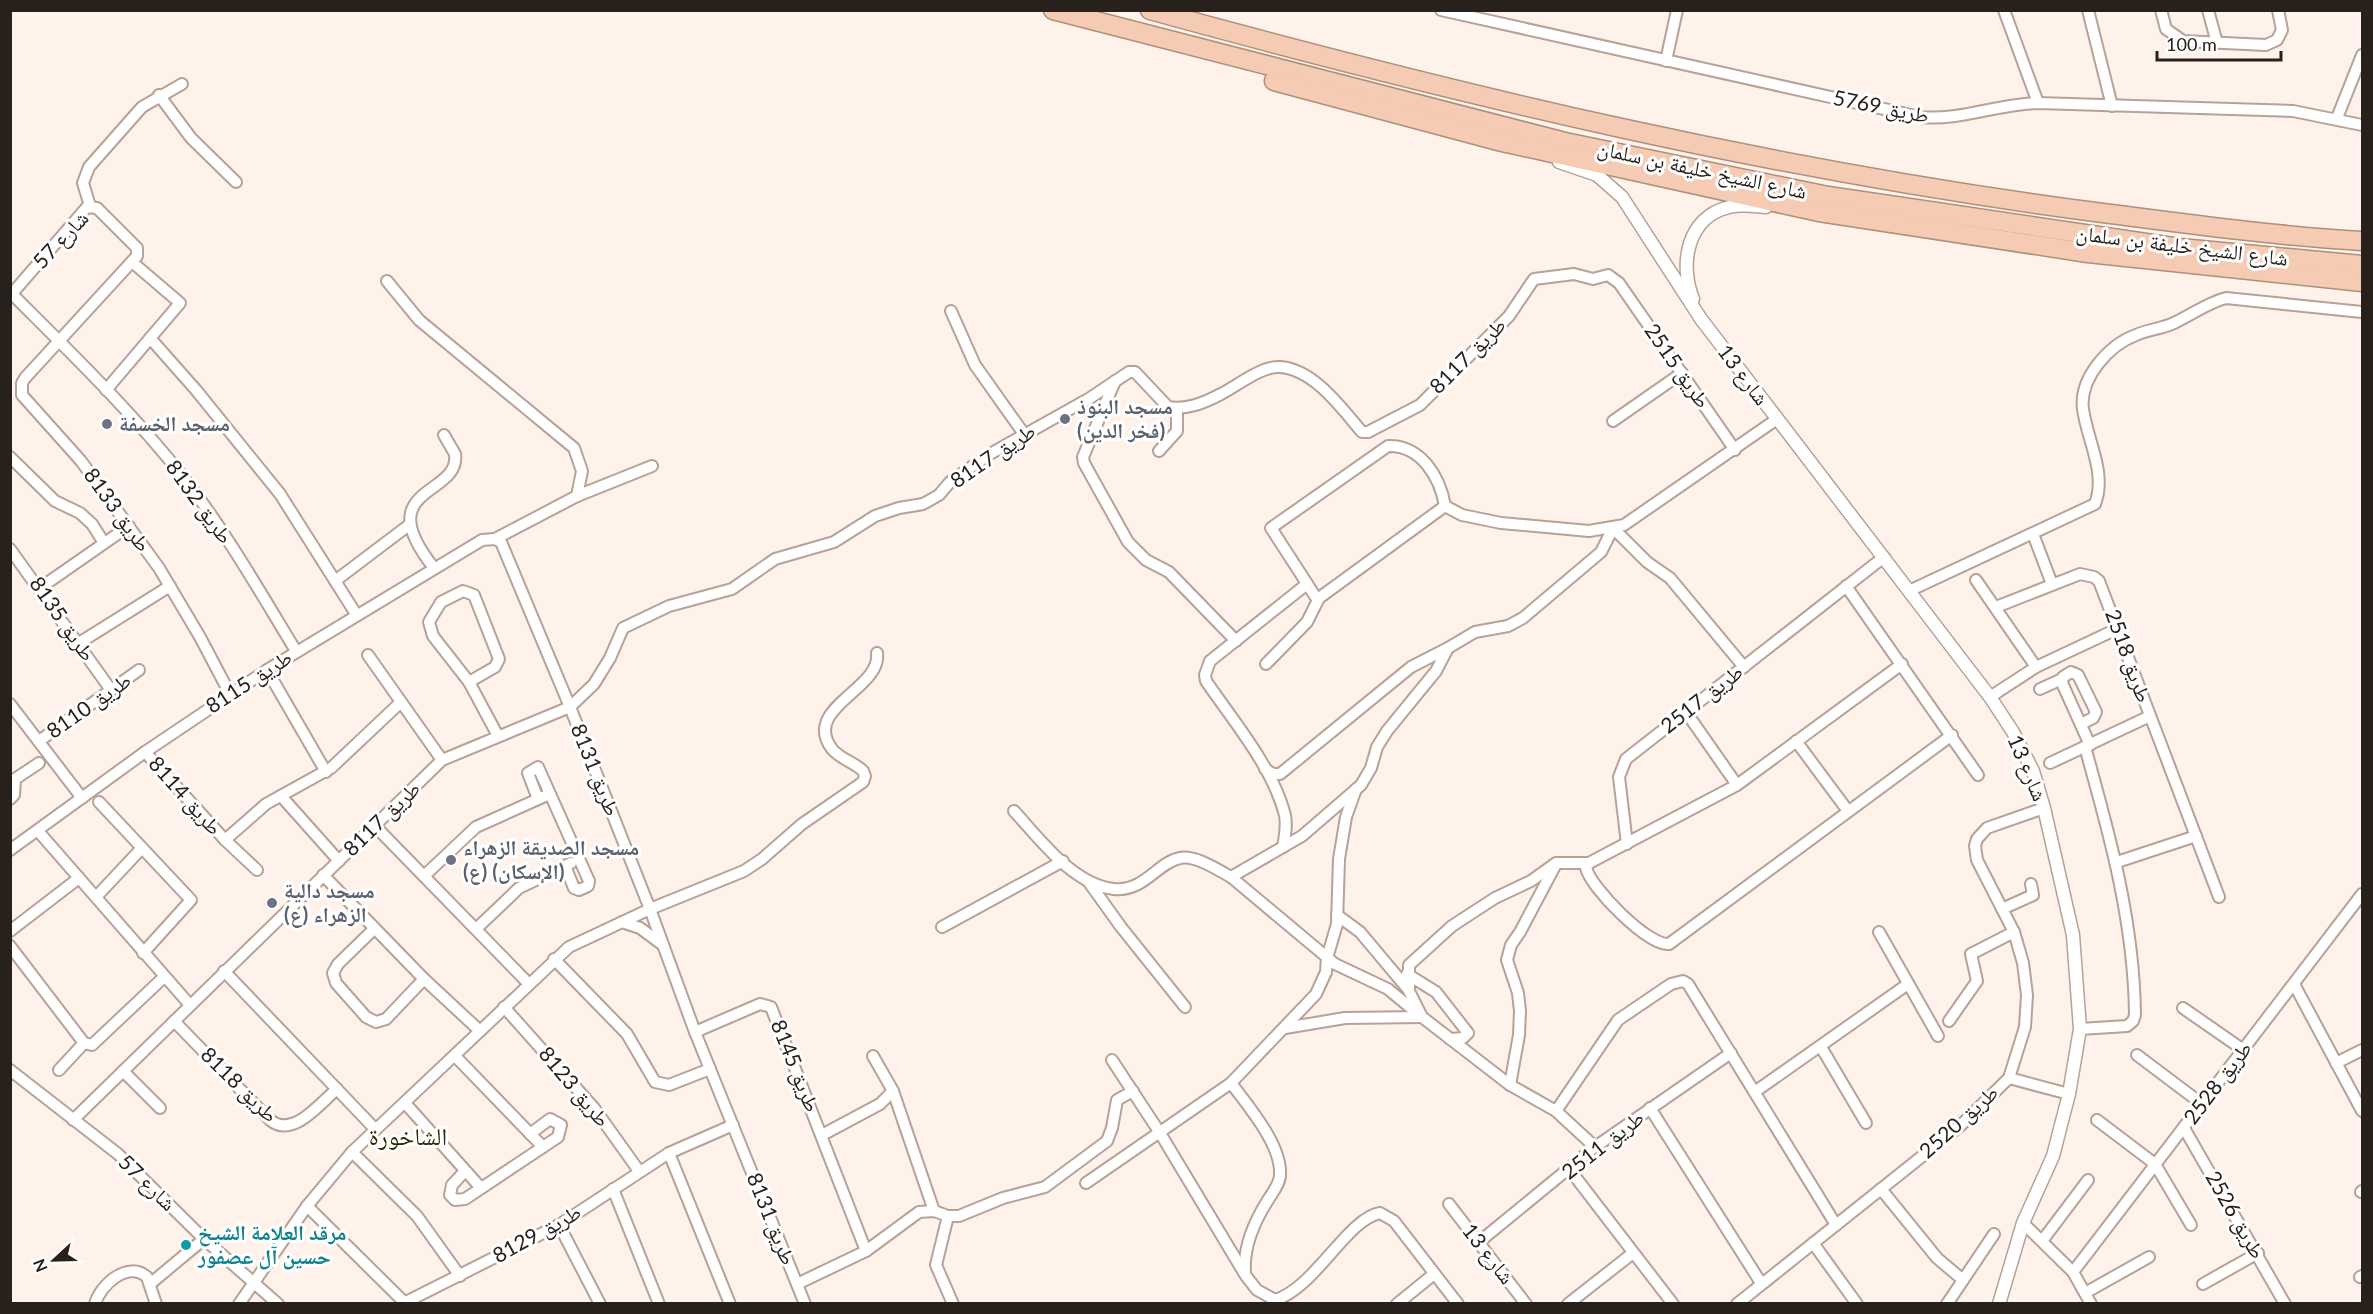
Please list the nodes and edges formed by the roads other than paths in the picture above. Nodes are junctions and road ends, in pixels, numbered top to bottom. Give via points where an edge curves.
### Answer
1 (1053, 10) edge
2 (1150, 10) edge
3 (1442, 10) edge
4 (1677, 10) edge
5 (2004, 10) edge
6 (2088, 10) edge
7 (2161, 10) edge
8 (2208, 10) edge
9 (2278, 10) edge
10 (1470, 14) edge
11 (1078, 17) junction
12 (2217, 43) junction
13 (2362, 55) edge
14 (1666, 61) junction
15 (182, 84) dead end
16 (159, 95) junction
17 (2038, 102) junction
18 (2112, 106) junction
19 (2337, 118) junction
20 (2362, 125) edge
21 (1502, 142) junction
22 (236, 182) dead end
23 (90, 207) junction
24 (1819, 212) junction
25 (2362, 241) edge
26 (132, 262) junction
27 (2362, 265) edge
28 (387, 281) dead end
29 (2362, 282) edge
30 (1619, 283) joint
31 (11, 295) edge
32 (951, 311) dead end
33 (2362, 312) edge
34 (1701, 319) junction
35 (150, 338) junction
36 (59, 341) junction
37 (1682, 373) junction
38 (1115, 381) junction
39 (10, 385) edge
40 (106, 390) junction
41 (22, 395) junction
42 (1177, 408) junction
43 (1777, 419) junction
44 (1613, 421) dead end
45 (1372, 429) junction
46 (1024, 434) junction
47 (444, 435) dead end
48 (1388, 446) junction
49 (1735, 450) junction
50 (1159, 451) dead end
51 (10, 457) edge
52 (652, 466) dead end
53 (577, 496) junction
54 (1445, 506) junction
55 (410, 525) junction
56 (129, 526) junction
57 (1613, 528) junction
58 (2033, 534) junction
59 (498, 540) junction
60 (104, 543) junction
61 (10, 549) edge
62 (1884, 557) junction
63 (434, 568) junction
64 (1976, 580) dead end
65 (335, 581) junction
66 (1307, 584) junction
67 (2052, 584) junction
68 (170, 586) junction
69 (1846, 586) junction
70 (40, 588) junction
71 (1911, 590) junction
72 (1319, 598) junction
73 (1996, 607) junction
74 (356, 614) junction
75 (2119, 628) junction
76 (1236, 641) junction
77 (79, 643) junction
78 (1448, 648) junction
79 (296, 651) junction
80 (877, 652) dead end
81 (368, 655) dead end
82 (1266, 664) dead end
83 (1902, 664) junction
84 (1744, 667) junction
85 (2036, 667) junction
86 (139, 670) dead end
87 (267, 670) junction
88 (2062, 679) junction
89 (469, 682) junction
90 (2040, 689) dead end
91 (111, 690) junction
92 (230, 694) junction
93 (1990, 697) junction
94 (401, 702) junction
95 (10, 704) edge
96 (570, 707) junction
97 (1686, 712) junction
98 (2150, 716) junction
99 (2081, 724) junction
100 (1952, 735) junction
101 (498, 736) junction
102 (39, 741) junction
103 (1796, 741) junction
104 (2088, 746) junction
105 (145, 752) junction
106 (442, 760) junction
107 (39, 763) dead end
108 (2050, 763) dead end
109 (1265, 770) junction
110 (326, 772) junction
111 (1978, 775) dead end
112 (13, 776) edge
113 (1737, 785) junction
114 (1356, 789) junction
115 (550, 794) junction
116 (281, 796) junction
117 (82, 798) junction
118 (10, 799) edge
119 (538, 799) junction
120 (99, 802) dead end
121 (2044, 808) junction
122 (1848, 810) junction
123 (1014, 811) dead end
124 (375, 826) junction
125 (38, 831) junction
126 (2196, 836) junction
127 (225, 840) junction
128 (1627, 844) junction
129 (1283, 847) junction
130 (141, 849) junction
131 (10, 850) edge
132 (580, 860) junction
133 (339, 861) junction
134 (1063, 861) junction
135 (2117, 862) junction
136 (1556, 863) junction
137 (1589, 863) junction
138 (565, 866) junction
139 (257, 870) dead end
140 (323, 875) junction
141 (424, 876) junction
142 (1231, 877) junction
143 (80, 878) junction
144 (1087, 878) junction
145 (2031, 884) dead end
146 (2362, 894) edge
147 (96, 897) junction
148 (2219, 897) dead end
149 (650, 909) junction
150 (2002, 909) junction
151 (1337, 915) junction
152 (622, 922) junction
153 (942, 927) dead end
154 (374, 929) junction
155 (476, 929) junction
156 (10, 931) edge
157 (1879, 932) dead end
158 (2014, 932) junction
159 (663, 945) junction
160 (10, 946) edge
161 (143, 953) junction
162 (1327, 958) junction
163 (554, 959) junction
164 (224, 971) junction
165 (1407, 974) junction
166 (164, 977) junction
167 (424, 979) junction
168 (528, 983) junction
169 (1908, 984) junction
170 (2294, 984) junction
171 (1409, 991) junction
172 (190, 1005) junction
173 (504, 1007) junction
174 (1185, 1007) dead end
175 (2183, 1008) dead end
176 (1422, 1017) junction
177 (174, 1021) junction
178 (1948, 1021) dead end
179 (1284, 1029) junction
180 (2080, 1029) junction
181 (480, 1031) junction
182 (695, 1032) junction
183 (1938, 1036) dead end
184 (1450, 1039) junction
185 (84, 1043) junction
186 (1821, 1047) junction
187 (2242, 1049) junction
188 (2362, 1050) edge
189 (1731, 1053) junction
190 (2137, 1055) dead end
191 (455, 1056) junction
192 (873, 1056) dead end
193 (1113, 1060) dead end
194 (2336, 1063) junction
195 (710, 1069) junction
196 (10, 1070) edge
197 (59, 1070) dead end
198 (123, 1071) junction
199 (2009, 1078) junction
200 (1231, 1083) junction
201 (1510, 1084) junction
202 (337, 1089) junction
203 (894, 1091) junction
204 (1132, 1091) junction
205 (1756, 1091) junction
206 (2069, 1094) junction
207 (405, 1103) junction
208 (2202, 1104) junction
209 (159, 1108) dead end
210 (1650, 1108) junction
211 (1556, 1111) junction
212 (2362, 1111) edge
213 (72, 1120) junction
214 (2097, 1120) dead end
215 (1866, 1123) dead end
216 (733, 1125) junction
217 (2184, 1128) junction
218 (375, 1129) junction
219 (530, 1134) junction
220 (1160, 1134) junction
221 (822, 1135) junction
222 (543, 1147) junction
223 (1595, 1147) junction
224 (352, 1152) junction
225 (669, 1153) junction
226 (2155, 1164) junction
227 (1570, 1170) junction
228 (465, 1171) junction
229 (639, 1171) junction
230 (2088, 1180) dead end
231 (1086, 1184) dead end
232 (481, 1188) junction
233 (613, 1189) junction
234 (1881, 1189) junction
235 (1449, 1204) dead end
236 (307, 1206) junction
237 (934, 1211) junction
238 (948, 1216) junction
239 (2023, 1223) junction
240 (559, 1225) junction
241 (1836, 1225) junction
242 (2191, 1225) dead end
243 (1994, 1234) dead end
244 (204, 1239) junction
245 (2042, 1241) junction
246 (1479, 1242) junction
247 (1813, 1243) junction
248 (866, 1251) junction
249 (1633, 1252) junction
250 (2258, 1253) junction
251 (2149, 1257) dead end
252 (2073, 1272) junction
253 (1434, 1274) junction
254 (460, 1276) junction
255 (1246, 1276) junction
256 (1963, 1280) junction
257 (253, 1282) junction
258 (1761, 1283) junction
259 (150, 1284) junction
260 (797, 1284) junction
261 (2203, 1284) dead end
262 (2085, 1293) junction
263 (403, 1303) edge
264 (95, 1304) edge
265 (156, 1304) edge
266 (239, 1304) edge
267 (278, 1304) edge
268 (600, 1304) edge
269 (660, 1304) edge
270 (730, 1304) edge
271 (806, 1304) edge
272 (953, 1304) edge
273 (1398, 1304) edge
274 (1458, 1304) edge
275 (1526, 1304) edge
276 (1568, 1304) edge
277 (1672, 1304) edge
278 (1737, 1304) edge
279 (1857, 1304) edge
280 (1947, 1304) edge
281 (1999, 1304) edge
282 (2091, 1304) edge
283 (2285, 1304) edge

1 - 11 highway, شارع الشيخ خليفة بن سلمان
2 - 25 highway, شارع الشيخ خليفة بن سلمان via 1390,75 1686,144 1832,173 2163,221
3 - 10 street, طريق 5769
4 - 14 street
5 - 17 street
6 - 18 street
7 - 12 street via 2166,29 2176,39
8 - 12 street
9 - 12 street via 2282,24 2274,43
10 - 14 street, طريق 5769
11 - 21 highway via 1218,64
11 - 27 highway, شارع الشيخ خليفة بن سلمان via 1565,142 1828,196 2180,248
13 - 19 street
14 - 17 street, طريق 5769 via 1920,117 1960,117 1998,106
15 - 16 street
16 - 22 street via 191,138
16 - 23 street via 134,114 88,167 83,183
17 - 18 street, طريق 5769
18 - 19 street, طريق 5769 via 2293,111
19 - 20 street, طريق 5769
21 - 24 highway
21 - 34 street, شارع 13 via 1597,175 1612,186
23 - 26 street, شارع 57 via 97,208 138,252
23 - 31 street, شارع 57
24 - 29 highway via 2088,253
24 - 34 street, شارع 13 via 1751,206 1729,207 1709,215 1693,233 1686,252 1687,281
26 - 35 street via 180,303
26 - 36 street
28 - 53 street via 419,320 574,448 582,471
30 - 37 street, طريق 2515
30 - 45 street, طريق 8117 via 1608,275 1593,279 1574,274 1534,279 1509,316 1420,405
31 - 36 street, طريق 8132
32 - 46 street via 975,365
33 - 58 street via 2226,298 2114,347 2089,377 2083,395 2100,493 2095,504
34 - 43 street, شارع 13
35 - 40 street
35 - 65 street via 270,481
36 - 40 street, طريق 8132
36 - 41 street via 25,378
37 - 44 street
37 - 49 street, طريق 2515
38 - 42 street, طريق 8117 via 1135,372 1168,407
38 - 46 street, طريق 8117
38 - 76 street via 1083,457 1084,464 1128,543 1146,560 1169,572
39 - 41 street, طريق 8133
40 - 79 street, طريق 8132 via 204,505
41 - 56 street, طريق 8133 via 81,461
42 - 45 street via 1202,404 1264,371 1280,367 1315,382 1362,432
42 - 50 street via 1177,431
43 - 49 street
43 - 62 street, شارع 13
45 - 48 street
46 - 96 street, طريق 8117 via 969,468 923,504 874,516 834,542 775,559 732,589 669,606 623,628 594,684
47 - 55 street via 455,454 454,462 439,483 415,504
48 - 54 street via 1400,446 1430,466 1442,487
48 - 66 street via 1271,528
49 - 57 street via 1624,525
51 - 60 street via 55,501 80,513
52 - 53 street, طريق 8115
53 - 59 street, طريق 8115
54 - 57 street via 1462,515 1501,524 1589,531
54 - 72 street
55 - 63 street via 420,551
55 - 65 street
56 - 60 street
56 - 68 street, طريق 8133
57 - 78 street via 1601,552 1523,618 1508,626 1475,632
57 - 84 street via 1677,586
58 - 67 street
58 - 71 street
59 - 63 street, طريق 8115 via 482,540
59 - 96 street, طريق 8131
60 - 70 street
61 - 70 street, طريق 8135
62 - 69 street, طريق 2517
62 - 71 street, شارع 13
63 - 74 street, طريق 8115
64 - 73 street
65 - 74 street
66 - 72 street
66 - 76 street
67 - 73 street, طريق 2518
67 - 75 street, طريق 2518 via 2080,574 2094,577 2103,587
68 - 77 street
68 - 92 street, طريق 8133
69 - 83 street
69 - 84 street, طريق 2517
70 - 77 street, طريق 8135
71 - 93 street, شارع 13
72 - 82 street via 1307,622
73 - 85 street
74 - 79 street, طريق 8115
75 - 85 street
75 - 98 street, طريق 2518
76 - 109 street via 1210,661 1204,675
77 - 91 street, طريق 8135
78 - 109 street via 1412,667 1280,774
78 - 114 street via 1436,671 1377,747 1371,768
79 - 87 street, طريق 8115
80 - 149 street via 875,668 829,716 824,730 834,751 863,771 863,782 801,824 744,871
81 - 94 street
83 - 100 street
83 - 103 street
84 - 97 street, طريق 2517
85 - 93 street
86 - 91 street, طريق 8110
87 - 92 street, طريق 8115
87 - 110 street
88 - 90 street
88 - 99 street
88 - 99 street via 2071,672 2078,675 2096,712
89 - 89 street via 495,667 499,659 474,595 463,591 441,602 429,622 433,636
89 - 101 street
91 - 102 street, طريق 8110
92 - 105 street, طريق 8115
93 - 121 street, شارع 13 via 2033,771
94 - 106 street
94 - 110 street, طريق 8114
95 - 102 street, طريق 8110
96 - 101 street, طريق 8117
96 - 149 street, طريق 8131
97 - 113 street
97 - 128 street, طريق 2517 via 1633,752 1622,768 1620,787
98 - 104 street
98 - 126 street, طريق 2518
99 - 104 street
100 - 111 street
100 - 122 street
101 - 106 street, طريق 8117
102 - 117 street, طريق 8110
103 - 113 street
103 - 122 street
104 - 108 street
104 - 135 street
105 - 117 street, طريق 8115
105 - 127 street, طريق 8114
106 - 124 street, طريق 8117
107 - 112 street
109 - 129 street via 1284,813 1287,828
110 - 116 street, طريق 8114
112 - 118 street
113 - 128 street
114 - 129 street via 1302,836
114 - 151 street via 1346,817 1339,859
115 - 119 street
115 - 119 street via 542,770 531,769 528,774
115 - 132 street
116 - 127 street, طريق 8114
116 - 133 street
117 - 125 street, طريق 8115
119 - 141 street via 466,833
120 - 130 street
121 - 150 street, طريق 2520 via 1987,828 1977,839 1977,860
121 - 180 street, شارع 13 via 2073,935
122 - 137 street via 1669,944 1658,943 1631,923 1592,882 1586,868
123 - 134 street
124 - 133 street, طريق 8117
124 - 141 street
125 - 131 street, طريق 8115
125 - 143 street
126 - 135 street
126 - 148 street, طريق 2518
127 - 139 street, طريق 8114
128 - 137 street
129 - 142 street
130 - 147 street
130 - 161 street via 191,900
132 - 138 street
132 - 138 street via 590,883 587,887 574,888
133 - 140 street, طريق 8117
134 - 144 street
134 - 153 street
135 - 180 street via 2131,942 2135,1015 2127,1026
136 - 137 street
136 - 165 street via 1452,926 1408,965
136 - 201 street via 1511,945 1507,960 1521,1011
138 - 155 street via 519,888
140 - 154 street
140 - 164 street, طريق 8117
141 - 155 street
142 - 144 street via 1188,858 1179,858 1142,882 1126,887 1115,889
142 - 162 street
143 - 147 street
143 - 156 street
144 - 174 street
145 - 150 street via 2033,895
146 - 170 street, طريق 2528
147 - 161 street
149 - 152 street
149 - 159 street, طريق 8131
150 - 158 street, طريق 2520
151 - 162 street
151 - 171 street via 1360,932
152 - 159 street via 640,928
152 - 163 street via 569,947
154 - 167 street
154 - 167 street via 333,973 336,983 366,1017 376,1022 386,1019
155 - 168 street
157 - 169 street
158 - 178 street via 1971,954 1977,981
158 - 199 street, طريق 2520 via 2027,995 2025,1027
159 - 182 street, طريق 8131
160 - 185 street
161 - 166 street
162 - 176 street via 1388,989
162 - 179 street via 1326,972 1316,994
163 - 168 street
163 - 195 street via 621,1027 654,1082 669,1085
164 - 172 street, طريق 8117
164 - 202 street
165 - 171 street
165 - 184 street via 1436,992 1468,1032 1463,1038
166 - 172 street
166 - 185 street via 102,1039 92,1045
167 - 181 street
168 - 173 street
169 - 183 street
169 - 186 street
170 - 187 street, طريق 2528
170 - 194 street
171 - 176 street
172 - 177 street, طريق 8117
173 - 181 street
173 - 229 street, طريق 8123 via 594,1108
175 - 187 street
176 - 179 street via 1345,1018
176 - 184 street
177 - 198 street, طريق 8117
177 - 202 street, طريق 8118 via 279,1126 295,1124
179 - 200 street
180 - 206 street, شارع 13
181 - 191 street
182 - 195 street, طريق 8131
182 - 221 street, طريق 8145 via 768,1004
184 - 201 street
185 - 197 street
186 - 205 street
186 - 215 street
187 - 208 street, طريق 2528
188 - 194 street
189 - 205 street
189 - 210 street, طريق 2511
189 - 211 street via 1688,984 1676,981 1618,1020
190 - 208 street
191 - 207 street
191 - 219 street
192 - 203 street
193 - 204 street
194 - 212 street
195 - 216 street, طريق 8131
196 - 213 street, شارع 57
198 - 209 street
198 - 213 street, طريق 8117
199 - 206 street
199 - 234 street, طريق 2520 via 1960,1126
200 - 220 street
200 - 255 street via 1265,1131 1280,1176 1248,1242 1244,1258
201 - 211 street
202 - 218 street
203 - 221 street, طريق 8145 via 880,1104
203 - 237 street
204 - 220 street
204 - 238 street via 1118,1100 1107,1141 1045,1187 959,1216
205 - 241 street
206 - 239 street, شارع 13 via 2053,1156
207 - 218 street
207 - 228 street
208 - 217 street, طريق 2528
210 - 223 street, طريق 2511
210 - 258 street
211 - 223 street
213 - 244 street, شارع 57 via 118,1154
214 - 226 street
216 - 225 street, طريق 8129
216 - 260 street, طريق 8131
217 - 226 street, طريق 2528
217 - 250 street, طريق 2526
218 - 224 street
219 - 222 street
219 - 222 street via 546,1121 559,1122 561,1134
220 - 231 street
220 - 255 street
221 - 248 street, طريق 8145
222 - 232 street
223 - 227 street, طريق 2511
224 - 236 street
224 - 254 street via 417,1216
225 - 229 street, طريق 8129
225 - 270 street
226 - 242 street
226 - 252 street, طريق 2528
227 - 246 street, طريق 2511
227 - 249 street
228 - 232 street
228 - 232 street via 451,1188 452,1198 462,1201
229 - 233 street, طريق 8129
230 - 245 street
233 - 240 street, طريق 8129
233 - 269 street
234 - 241 street, طريق 2520
234 - 256 street via 1937,1258
235 - 246 street, شارع 13
236 - 257 street
236 - 263 street, طريق 8129
237 - 238 street
237 - 248 street via 919,1212
238 - 272 street via 936,1265
239 - 245 street
239 - 281 street, شارع 13
240 - 254 street, طريق 8129
240 - 268 street
241 - 247 street, طريق 2520
243 - 256 street
244 - 257 street, شارع 57
244 - 259 street
245 - 252 street
246 - 275 street, شارع 13
247 - 258 street, طريق 2520
247 - 279 street
248 - 260 street
249 - 276 street
249 - 277 street
250 - 261 street
250 - 283 street, طريق 2526
251 - 262 street
252 - 262 street
253 - 255 street via 1388,1215 1380,1212 1365,1219 1285,1297 1267,1296
253 - 273 street
253 - 274 street
254 - 263 street, طريق 8129
256 - 280 street
257 - 266 street
257 - 267 street, شارع 57
258 - 278 street, طريق 2520
259 - 264 street via 144,1274 137,1272 118,1276 100,1290
259 - 265 street
260 - 271 street, طريق 8131
262 - 282 street

